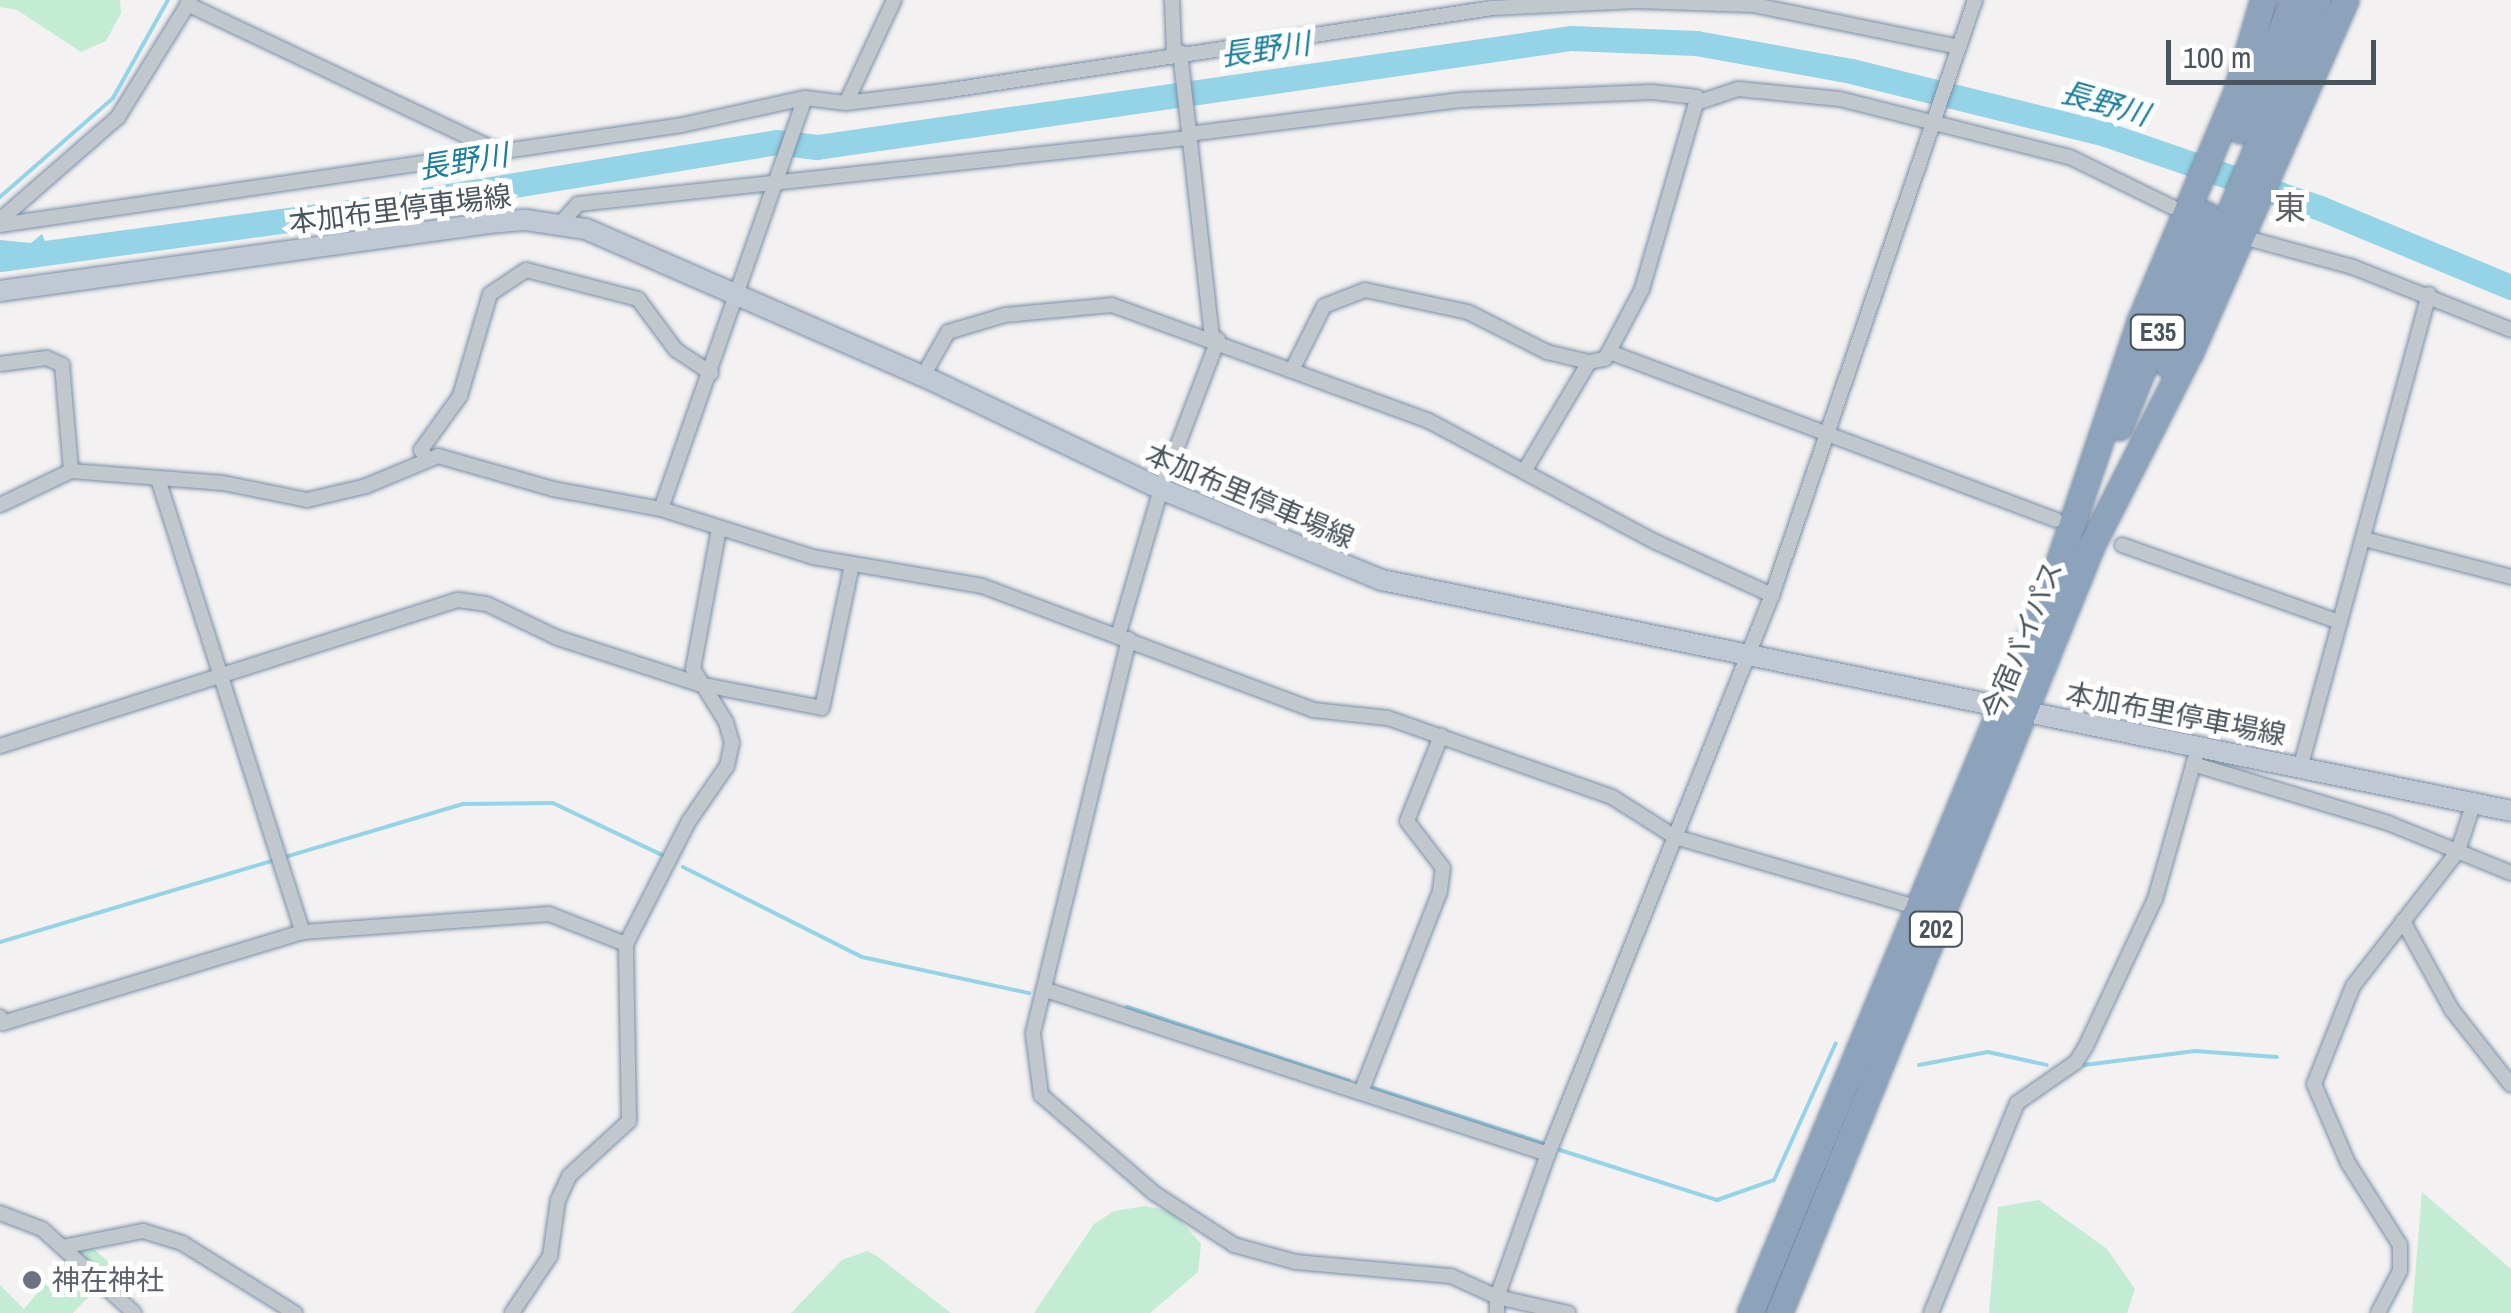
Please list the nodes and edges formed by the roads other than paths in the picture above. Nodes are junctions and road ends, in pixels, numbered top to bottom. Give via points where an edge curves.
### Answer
1 (894, 0) edge
2 (1172, 0) edge
3 (1975, 0) edge
4 (2263, 0) edge
5 (2293, 0) edge
6 (2318, 0) edge
7 (2345, 0) edge
8 (189, 2) edge
9 (1958, 47) junction
10 (1178, 54) junction
11 (846, 103) junction
12 (1696, 103) junction
13 (803, 105) junction
14 (1932, 120) junction
15 (1188, 133) junction
16 (2247, 141) junction
17 (499, 151) junction
18 (778, 175) junction
19 (2217, 213) junction
20 (0, 222) edge
21 (560, 224) junction
22 (0, 291) edge
23 (737, 292) junction
24 (2429, 294) junction
25 (2511, 330) edge
26 (1215, 339) junction
27 (1612, 353) junction
28 (1588, 362) junction
29 (0, 364) edge
30 (1293, 368) junction
31 (711, 374) junction
32 (922, 376) junction
33 (1823, 433) junction
34 (426, 458) junction
35 (2116, 464) junction
36 (1525, 470) junction
37 (71, 471) junction
38 (158, 479) junction
39 (1161, 490) junction
40 (0, 505) edge
41 (660, 508) junction
42 (2056, 520) dead end
43 (719, 529) junction
44 (2364, 539) junction
45 (2092, 544) junction
46 (2122, 545) dead end
47 (852, 564) junction
48 (2511, 577) edge
49 (2048, 592) junction
50 (1772, 595) junction
51 (2339, 622) junction
52 (1123, 638) junction
53 (1745, 656) junction
54 (218, 675) junction
55 (699, 684) junction
56 (2014, 711) junction
57 (1441, 736) junction
58 (0, 746) edge
59 (2196, 754) junction
60 (2300, 765) junction
61 (2474, 802) junction
62 (2511, 811) edge
63 (1674, 837) junction
64 (2458, 850) junction
65 (2511, 873) edge
66 (1923, 908) junction
67 (2402, 921) junction
68 (303, 932) junction
69 (626, 944) junction
70 (1046, 990) junction
71 (0, 1017) edge
72 (2511, 1086) edge
73 (1362, 1092) junction
74 (1548, 1154) junction
75 (0, 1214) edge
76 (62, 1247) junction
77 (1497, 1305) edge
78 (134, 1313) edge
79 (295, 1313) edge
80 (512, 1313) edge
81 (1568, 1313) edge
82 (1750, 1313) edge
83 (1779, 1313) edge
84 (1932, 1313) edge
85 (2378, 1313) edge

1 - 11 street
2 - 10 street
3 - 9 street
4 - 16 highway, 今宿バイパス / 202
5 - 16 highway
6 - 16 highway
7 - 16 highway, 今宿バイパス / 202
8 - 17 street
8 - 20 street via 118,118
9 - 10 street via 1754,5 1636,1 1422,16
9 - 14 street
10 - 11 street
10 - 15 street
11 - 13 street
12 - 14 street via 1738,89 1840,99
12 - 15 street via 1698,98 1652,92 1461,100
12 - 27 street via 1642,289
13 - 17 street
13 - 18 street
14 - 19 street via 2070,156
14 - 33 street
15 - 18 street via 829,179
15 - 26 street
16 - 19 highway, 今宿バイパス / 202
16 - 19 highway, 今宿バイパス / 202
17 - 20 street
18 - 21 street via 578,204
18 - 23 street
19 - 24 street
19 - 35 highway, E35
19 - 45 highway, 今宿バイパス / 202 via 2190,352
19 - 49 highway, 今宿バイパス / 202 via 2140,321
21 - 22 main road, 本加布里停車場線 via 489,223
21 - 23 main road, 本加布里停車場線 via 612,237
23 - 31 street
23 - 32 main road, 本加布里停車場線
24 - 25 street
24 - 44 street
26 - 30 street
26 - 32 street via 1112,305 1004,315 948,332
26 - 39 street
27 - 28 street
27 - 33 street
28 - 30 street via 1547,352 1468,312 1364,290 1324,306
28 - 36 street
29 - 37 street via 47,358 62,364
30 - 36 street via 1429,421
31 - 34 street via 676,350 638,299 526,270 490,294 460,396 421,450
31 - 41 street
32 - 39 main road, 本加布里停車場線
33 - 42 street
33 - 50 street
34 - 38 street via 366,486 307,500
34 - 41 street
35 - 45 highway
35 - 49 highway
36 - 50 street via 1656,542
37 - 38 street
37 - 40 street
38 - 54 street
39 - 52 street
39 - 53 main road, 本加布里停車場線 via 1382,580
41 - 43 street
43 - 47 street
43 - 55 street via 694,652
44 - 48 street
44 - 51 street
45 - 56 highway, 今宿バイパス / 202
46 - 51 street
47 - 52 street via 942,574
47 - 55 street via 822,708
49 - 56 highway, 今宿バイパス / 202
50 - 53 street
51 - 60 street
52 - 57 street via 1312,710 1388,718
52 - 70 street
53 - 56 main road, 本加布里停車場線
53 - 63 street
54 - 55 street via 473,600 558,638
54 - 58 street
54 - 68 street
55 - 69 street via 726,722 732,743 727,766 689,821
56 - 59 main road, 本加布里停車場線
56 - 66 highway, 今宿バイパス / 202
56 - 83 highway, 今宿バイパス / 202
57 - 63 street via 1612,797
57 - 73 street via 1407,821 1443,868 1440,892
59 - 60 main road, 本加布里停車場線
59 - 64 street
59 - 84 street via 2155,900 2076,1062 2017,1103
60 - 61 main road, 本加布里停車場線
61 - 62 main road, 本加布里停車場線
61 - 64 street
63 - 66 street
63 - 74 street
64 - 65 street
64 - 67 street
66 - 82 highway, 今宿バイパス / 202
67 - 72 street via 2452,1010
67 - 85 street via 2352,986 2314,1084 2348,1163 2400,1245 2400,1271
68 - 69 street via 549,914
68 - 71 street via 3,1023
69 - 80 street via 629,1121 569,1176 558,1200 550,1256
70 - 73 street
70 - 77 street via 1033,1034 1041,1095 1187,1216 1267,1257 1451,1276
73 - 74 street
74 - 77 street
75 - 76 street via 42,1228
76 - 78 street
76 - 79 street via 142,1231 182,1243
77 - 81 street

